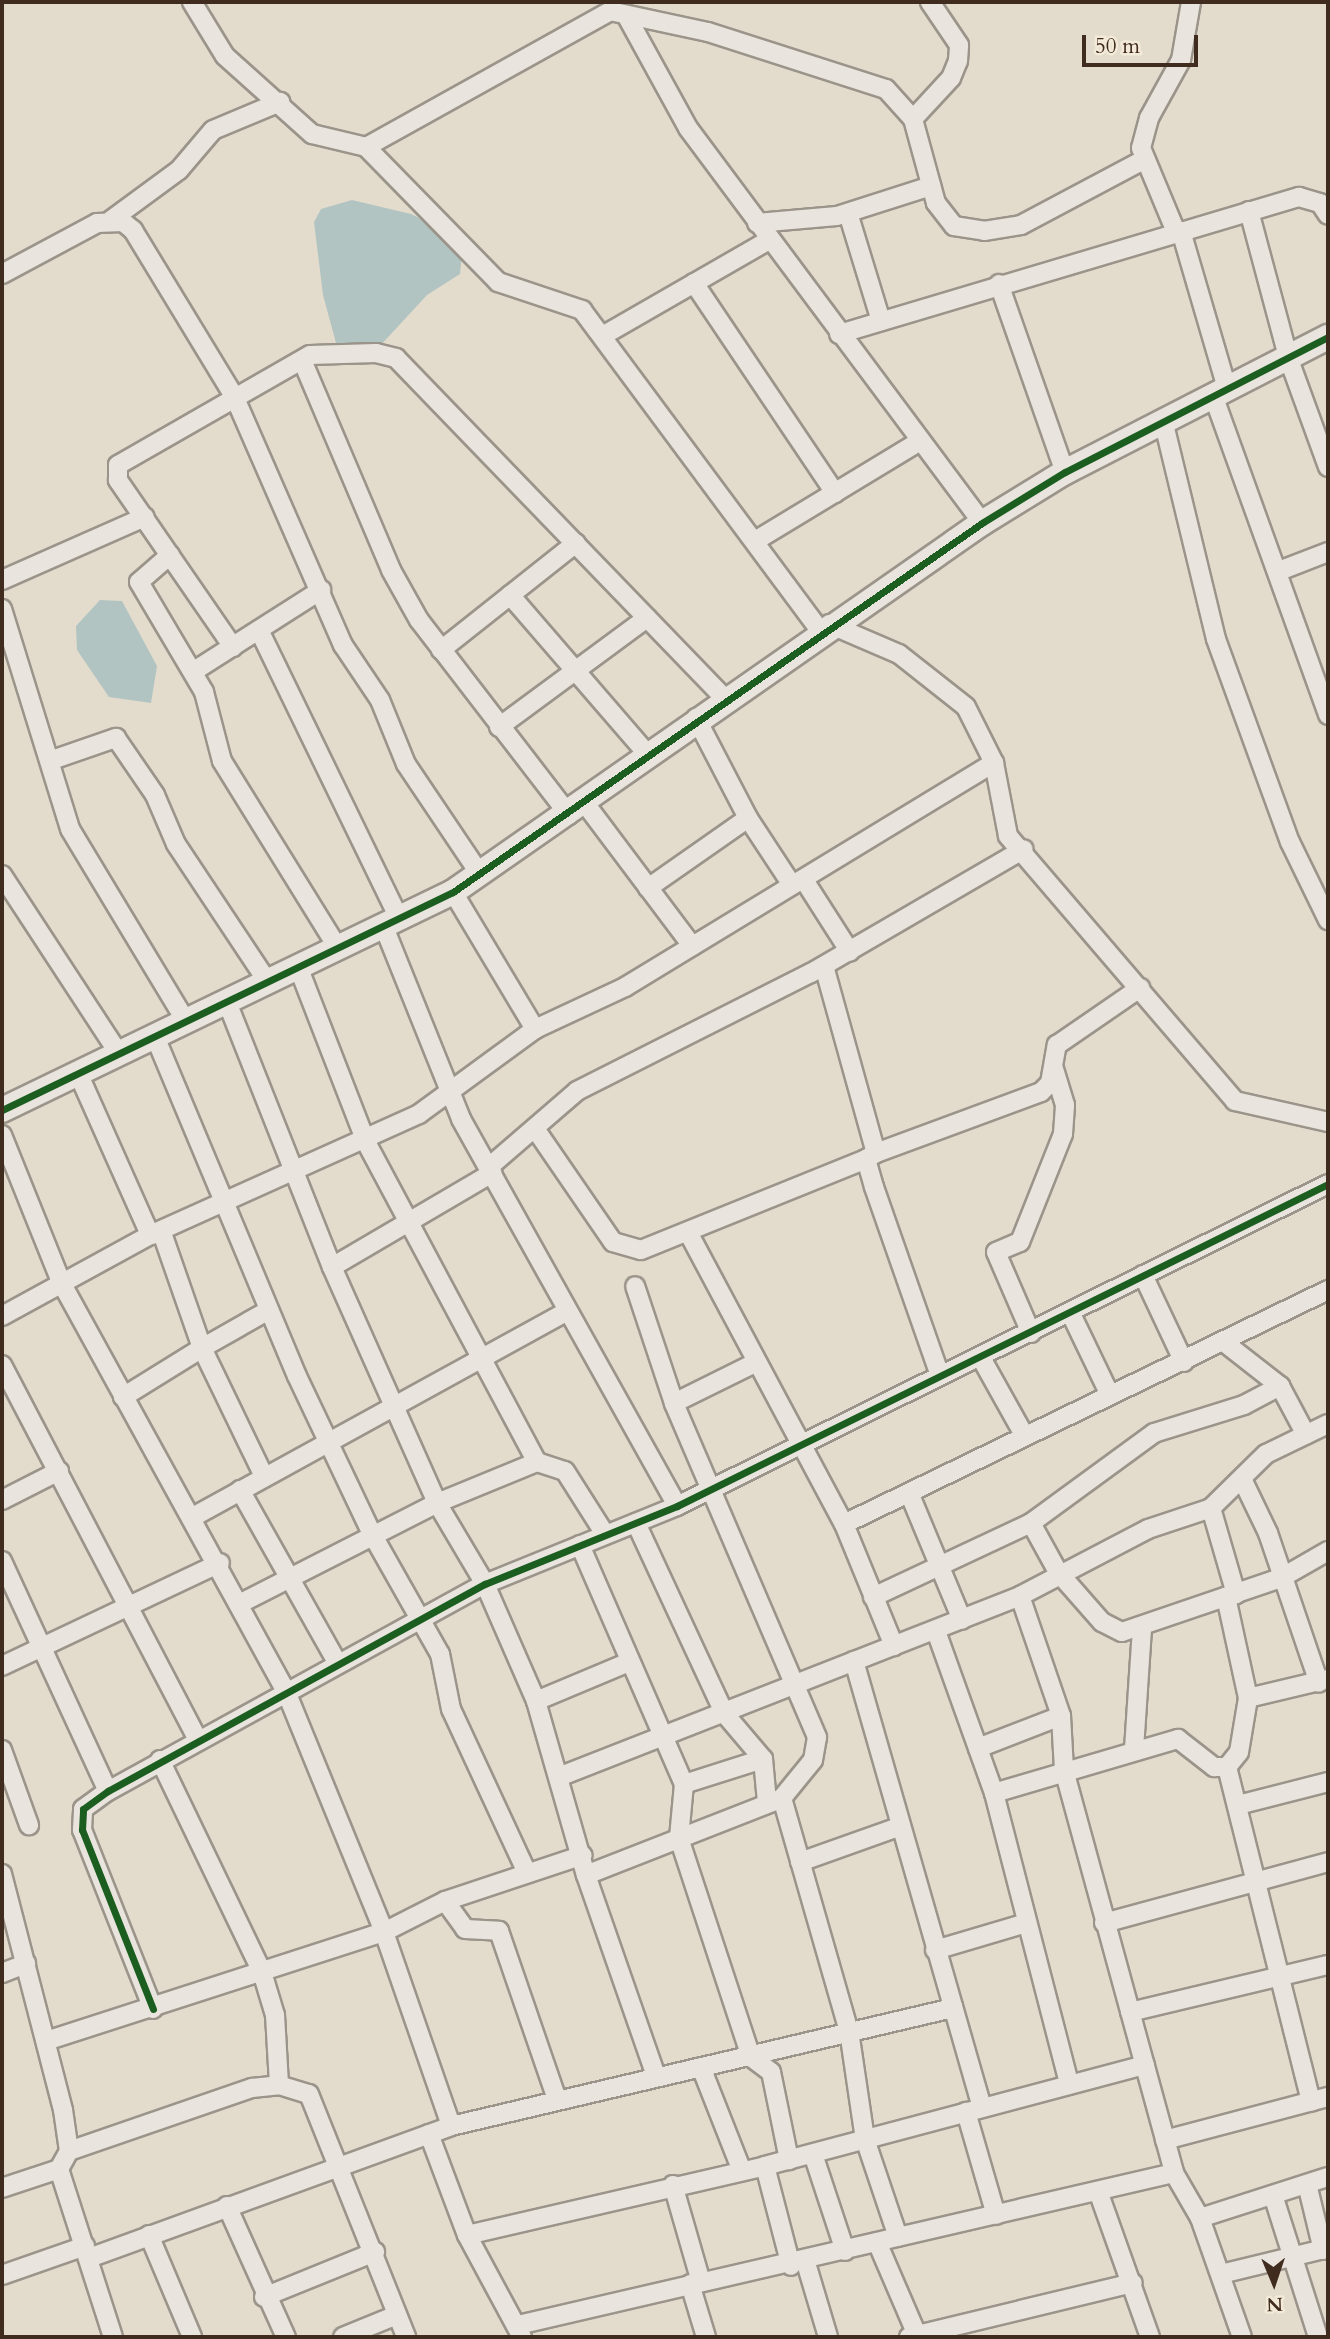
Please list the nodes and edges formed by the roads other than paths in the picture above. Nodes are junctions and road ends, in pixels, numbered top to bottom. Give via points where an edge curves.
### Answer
1 (192, 2) edge
2 (930, 2) edge
3 (1191, 2) edge
4 (626, 15) junction
5 (280, 102) junction
6 (913, 119) junction
7 (366, 147) junction
8 (1143, 160) junction
9 (931, 186) junction
10 (1249, 211) junction
11 (848, 213) junction
12 (1328, 215) edge
13 (111, 220) junction
14 (757, 223) junction
15 (1179, 231) junction
16 (769, 240) junction
17 (2, 274) edge
18 (694, 283) junction
19 (999, 284) junction
20 (881, 321) junction
21 (839, 334) junction
22 (604, 335) junction
23 (1328, 337) edge
24 (1288, 357) junction
25 (302, 360) junction
26 (1220, 391) junction
27 (235, 398) junction
28 (1163, 420) junction
29 (920, 441) junction
30 (1328, 467) edge
31 (1065, 472) junction
32 (835, 493) junction
33 (145, 517) junction
34 (982, 523) junction
35 (755, 541) junction
36 (576, 543) junction
37 (1328, 552) edge
38 (170, 555) junction
39 (1279, 571) junction
40 (2, 580) edge
41 (321, 590) junction
42 (510, 595) junction
43 (2, 609) edge
44 (647, 618) junction
45 (825, 627) junction
46 (259, 630) junction
47 (233, 647) junction
48 (441, 650) junction
49 (194, 671) junction
50 (575, 671) junction
51 (724, 698) junction
52 (1328, 715) edge
53 (696, 718) junction
54 (499, 727) junction
55 (648, 754) junction
56 (52, 760) junction
57 (993, 762) junction
58 (577, 808) junction
59 (748, 818) junction
60 (1024, 849) junction
61 (480, 874) junction
62 (2, 875) edge
63 (798, 882) junction
64 (648, 888) junction
65 (453, 892) junction
66 (1328, 920) edge
67 (391, 923) junction
68 (692, 947) junction
69 (339, 950) junction
70 (850, 951) junction
71 (824, 966) junction
72 (299, 969) junction
73 (267, 981) junction
74 (1140, 988) junction
75 (227, 1002) junction
76 (186, 1021) junction
77 (535, 1029) junction
78 (156, 1039) junction
79 (119, 1054) junction
80 (1054, 1069) junction
81 (78, 1073) junction
82 (453, 1087) junction
83 (2, 1110) edge
84 (1328, 1122) edge
85 (536, 1130) junction
86 (2, 1135) edge
87 (366, 1142) junction
88 (871, 1156) junction
89 (490, 1170) junction
90 (297, 1173) junction
91 (1328, 1184) edge
92 (222, 1206) junction
93 (410, 1222) junction
94 (689, 1234) junction
95 (150, 1235) junction
96 (332, 1267) junction
97 (1143, 1275) junction
98 (62, 1284) junction
99 (635, 1286) dead end
100 (1328, 1290) edge
101 (267, 1311) junction
102 (567, 1311) junction
103 (1071, 1314) junction
104 (2, 1316) edge
105 (1031, 1333) junction
106 (1225, 1343) junction
107 (202, 1348) junction
108 (980, 1356) junction
109 (483, 1359) junction
110 (1184, 1362) junction
111 (755, 1363) junction
112 (2, 1365) edge
113 (939, 1373) junction
114 (1280, 1386) junction
115 (1110, 1395) junction
116 (123, 1397) junction
117 (674, 1403) junction
118 (398, 1406) junction
119 (1328, 1424) edge
120 (1023, 1433) junction
121 (1306, 1435) junction
122 (329, 1444) junction
123 (800, 1446) junction
124 (537, 1462) junction
125 (59, 1471) junction
126 (264, 1476) junction
127 (1243, 1481) junction
128 (714, 1486) junction
129 (240, 1490) junction
130 (910, 1495) junction
131 (2, 1500) edge
132 (437, 1503) junction
133 (677, 1506) junction
134 (1211, 1508) junction
135 (191, 1518) junction
136 (636, 1523) junction
137 (1031, 1523) junction
138 (844, 1524) junction
139 (372, 1534) junction
140 (605, 1534) junction
141 (580, 1545) junction
142 (1328, 1551) edge
143 (2, 1561) edge
144 (220, 1563) junction
145 (937, 1569) junction
146 (1058, 1572) junction
147 (1281, 1578) junction
148 (288, 1579) junction
149 (485, 1584) junction
150 (1231, 1595) junction
151 (1020, 1596) junction
152 (873, 1597) junction
153 (241, 1603) junction
154 (128, 1606) junction
155 (421, 1616) junction
156 (962, 1620) junction
157 (1142, 1630) junction
158 (936, 1631) junction
159 (894, 1646) junction
160 (43, 1647) junction
161 (854, 1661) junction
162 (337, 1662) junction
163 (626, 1663) junction
164 (2, 1666) edge
165 (1324, 1681) edge
166 (285, 1689) junction
167 (793, 1689) junction
168 (1248, 1698) junction
169 (536, 1701) junction
170 (724, 1713) junction
171 (1060, 1716) junction
172 (666, 1737) junction
173 (197, 1738) junction
174 (978, 1748) junction
175 (2, 1749) edge
176 (1134, 1749) junction
177 (763, 1759) junction
178 (160, 1760) junction
179 (1227, 1767) junction
180 (1065, 1770) junction
181 (561, 1776) junction
182 (1328, 1782) edge
183 (684, 1784) junction
184 (108, 1791) junction
185 (993, 1793) junction
186 (774, 1800) junction
187 (1238, 1805) junction
188 (29, 1825) dead end
189 (901, 1826) junction
190 (679, 1838) junction
191 (583, 1855) junction
192 (800, 1862) junction
193 (1328, 1862) edge
194 (527, 1873) junction
195 (2, 1874) edge
196 (586, 1875) junction
197 (1258, 1881) junction
198 (445, 1901) junction
199 (1104, 1923) junction
200 (1023, 1924) junction
201 (384, 1932) junction
202 (935, 1950) junction
203 (26, 1964) junction
204 (1328, 1965) edge
205 (262, 1972) junction
206 (2, 1973) edge
207 (1283, 1977) junction
208 (953, 2008) junction
209 (153, 2009) junction
210 (1130, 2011) junction
211 (849, 2031) junction
212 (46, 2041) junction
213 (751, 2057) junction
214 (1145, 2065) junction
215 (701, 2067) junction
216 (656, 2076) junction
217 (1069, 2084) junction
218 (279, 2085) junction
219 (556, 2097) junction
220 (1320, 2100) edge
221 (974, 2109) junction
222 (451, 2126) junction
223 (429, 2134) junction
224 (864, 2139) junction
225 (1165, 2140) junction
226 (69, 2151) junction
227 (813, 2154) junction
228 (789, 2160) junction
229 (765, 2166) junction
230 (335, 2167) junction
231 (59, 2169) junction
232 (742, 2171) junction
233 (1174, 2173) junction
234 (1328, 2177) edge
235 (1307, 2184) junction
236 (673, 2185) junction
237 (2, 2188) edge
238 (1098, 2191) junction
239 (1273, 2195) junction
240 (227, 2206) junction
241 (996, 2215) junction
242 (1200, 2218) junction
243 (149, 2235) junction
244 (467, 2235) junction
245 (898, 2236) junction
246 (877, 2242) junction
247 (1326, 2249) edge
248 (845, 2251) junction
249 (87, 2252) junction
250 (375, 2252) junction
251 (1290, 2256) junction
252 (798, 2265) junction
253 (1221, 2274) junction
254 (2, 2275) edge
255 (695, 2283) junction
256 (1133, 2283) junction
257 (264, 2297) junction
258 (397, 2315) junction
259 (520, 2331) edge
260 (107, 2335) edge
261 (192, 2337) edge
262 (286, 2337) edge
263 (343, 2337) edge
264 (406, 2337) edge
265 (706, 2337) edge
266 (828, 2337) edge
267 (914, 2337) edge
268 (1150, 2337) edge
269 (1242, 2337) edge
270 (1318, 2337) edge

1 - 5 street via 225,56
2 - 6 street via 959,45 958,61 951,78
3 - 8 street via 1181,60 1143,133
4 - 6 street via 873,82
4 - 7 street via 595,16
4 - 14 street via 688,128
5 - 7 street via 312,134
5 - 13 street via 213,130 179,170
6 - 9 street
7 - 22 street via 498,282 559,298 582,310
8 - 9 street via 1021,225 984,231 954,226
8 - 15 street
9 - 11 street
10 - 12 street via 1299,197 1320,203
10 - 15 street
10 - 24 street
11 - 14 street
11 - 20 street
13 - 17 street
13 - 27 street via 133,230
14 - 16 street
15 - 19 street
15 - 26 street
16 - 18 street
16 - 21 street
18 - 22 street
18 - 32 street
19 - 20 street
19 - 31 street
20 - 21 street
21 - 29 street
22 - 35 street
23 - 24 street
24 - 26 street
24 - 30 street
25 - 27 street
25 - 36 street via 347,352 396,358
25 - 48 street via 391,570
26 - 28 street
26 - 39 street
27 - 33 street via 118,465 118,480
27 - 41 street
28 - 31 street
28 - 66 street via 1216,639 1290,842
29 - 32 street
29 - 34 street
31 - 34 street
32 - 35 street
33 - 38 street
33 - 40 street
34 - 45 street
35 - 45 street
36 - 42 street
36 - 44 street
37 - 39 street
38 - 47 street
38 - 49 street via 139,582
39 - 52 street
41 - 46 street
41 - 61 street via 406,764
42 - 48 street
42 - 50 street
43 - 56 street
44 - 50 street
44 - 51 street
45 - 51 street
45 - 57 street via 876,640 944,687 978,723
46 - 47 street
46 - 67 street
47 - 49 street
48 - 54 street
49 - 69 street via 222,761
50 - 54 street
50 - 55 street
51 - 53 street
53 - 55 street
53 - 59 street
54 - 58 street
55 - 58 street
56 - 73 street via 116,738 155,795 176,844
56 - 76 street via 70,829 87,863
57 - 60 street via 1003,827
57 - 63 street
58 - 61 street
58 - 64 street
59 - 63 street
59 - 64 street
60 - 70 street
60 - 74 street
61 - 65 street
62 - 79 street
63 - 68 street
63 - 70 street
64 - 68 street
65 - 67 street
65 - 77 street
67 - 69 street
67 - 82 street
68 - 77 street
69 - 72 street
70 - 71 street
71 - 85 street via 577,1091
71 - 88 street
72 - 73 street
72 - 87 street
73 - 75 street
74 - 80 street via 1057,1045
74 - 84 street via 1235,1101
75 - 76 street
75 - 90 street
76 - 78 street
77 - 82 street
78 - 79 street
78 - 92 street
79 - 81 street
80 - 88 street via 1041,1092
80 - 105 street via 1065,1105 1063,1134 1020,1242 996,1252
81 - 83 street
81 - 95 street
82 - 87 street
82 - 89 street via 461,1119
85 - 89 street
85 - 94 street via 613,1242 641,1250
86 - 98 street
87 - 90 street
87 - 93 street
88 - 94 street
88 - 113 street
89 - 93 street
89 - 102 street
90 - 92 street
90 - 96 street
91 - 97 street
92 - 95 street
92 - 101 street
93 - 96 street
93 - 109 street
94 - 111 street
95 - 98 street
95 - 107 street via 162,1233
96 - 118 street
97 - 103 street
97 - 110 street
98 - 104 street
98 - 116 street
99 - 117 street
100 - 106 street
101 - 107 street
101 - 122 street
102 - 109 street
102 - 133 street
103 - 105 street
103 - 115 street
105 - 108 street
106 - 110 street
106 - 114 street
107 - 116 street
107 - 126 street
108 - 113 street
108 - 120 street
109 - 118 street
109 - 124 street
110 - 115 street
111 - 117 street
111 - 123 street
112 - 125 street
113 - 123 street
114 - 121 street
114 - 137 street via 1244,1405 1154,1433
115 - 120 street
116 - 135 street
117 - 128 street
118 - 122 street
118 - 132 street
119 - 121 street
120 - 130 street
121 - 127 street via 1266,1454
122 - 126 street
122 - 139 street
123 - 128 street
123 - 138 street
124 - 132 street
124 - 140 street via 565,1471
125 - 131 street
125 - 154 street
126 - 129 street
127 - 134 street
127 - 147 street
128 - 133 street
128 - 167 street
129 - 135 street
129 - 148 street
130 - 138 street
130 - 145 street
132 - 139 street
132 - 149 street
133 - 136 street
134 - 146 street via 1148,1529
134 - 150 street
135 - 144 street
136 - 140 street
136 - 170 street
137 - 145 street
137 - 146 street
138 - 152 street
139 - 148 street
139 - 155 street
140 - 141 street
141 - 149 street
141 - 163 street
142 - 147 street
143 - 160 street
144 - 153 street
144 - 154 street
145 - 152 street
145 - 156 street
146 - 151 street
146 - 157 street via 1111,1630
147 - 150 street
147 - 165 street
148 - 153 street
148 - 162 street
149 - 155 street
149 - 169 street
150 - 157 street
150 - 168 street
151 - 156 street
151 - 171 street
152 - 159 street
153 - 166 street
154 - 160 street
154 - 173 street
155 - 162 street
155 - 194 street via 448,1677 451,1709
156 - 158 street
157 - 176 street
158 - 159 street
158 - 174 street
159 - 161 street
160 - 164 street
160 - 184 street
161 - 167 street
161 - 189 street
162 - 166 street
163 - 169 street
163 - 172 street
165 - 168 street
166 - 173 street
166 - 201 street
167 - 170 street
167 - 186 street via 817,1737 813,1760
168 - 179 street via 1239,1752
169 - 181 street
170 - 172 street
170 - 177 street
171 - 174 street
171 - 180 street
172 - 181 street
172 - 183 street
173 - 178 street
174 - 185 street
175 - 188 street
176 - 179 street via 1178,1739 1214,1767
176 - 180 street
177 - 183 street
177 - 186 street
178 - 184 street
178 - 205 street
179 - 187 street
180 - 185 street
180 - 199 street
181 - 191 street
182 - 187 street
183 - 190 street
184 - 209 street via 83,1809 82,1830
185 - 200 street
186 - 190 street
186 - 192 street
187 - 197 street
189 - 192 street
189 - 202 street
190 - 196 street
190 - 213 street
191 - 194 street
191 - 196 street
192 - 211 street
193 - 197 street
194 - 198 street
195 - 203 street
196 - 216 street
197 - 199 street
197 - 207 street
198 - 201 street
198 - 219 street via 458,1925 499,1931
199 - 210 street
200 - 202 street
200 - 217 street
201 - 205 street
201 - 222 street
202 - 208 street
203 - 206 street
203 - 212 street
204 - 207 street
205 - 209 street
205 - 218 street via 275,2015
207 - 210 street
207 - 220 street
208 - 211 street
208 - 221 street
209 - 212 street
210 - 214 street
211 - 213 street
211 - 224 street
212 - 226 street
213 - 215 street
213 - 228 street via 771,2072
214 - 217 street
214 - 225 street
215 - 216 street
215 - 232 street
216 - 219 street
217 - 221 street
218 - 226 street via 252,2088
218 - 230 street via 309,2094 317,2105
219 - 222 street
220 - 225 street
221 - 224 street
221 - 241 street
222 - 223 street
223 - 230 street
223 - 244 street
224 - 227 street
224 - 245 street
225 - 233 street
226 - 231 street
227 - 228 street
227 - 248 street
228 - 229 street
229 - 232 street
229 - 252 street
230 - 240 street
230 - 250 street
231 - 237 street
231 - 249 street
232 - 236 street
233 - 238 street
233 - 242 street
234 - 235 street
235 - 239 street
235 - 247 street
236 - 244 street
236 - 255 street
238 - 241 street
238 - 256 street
239 - 242 street
239 - 251 street
240 - 243 street
240 - 257 street
241 - 245 street
242 - 253 street
243 - 249 street
243 - 261 street
244 - 259 street
245 - 246 street
246 - 248 street
246 - 267 street
247 - 251 street
248 - 252 street
249 - 254 street
249 - 260 street
250 - 257 street
250 - 258 street
251 - 253 street
251 - 270 street
252 - 255 street
252 - 266 street
253 - 269 street
255 - 259 street
255 - 265 street
256 - 267 street
256 - 268 street
257 - 262 street
258 - 263 street
258 - 264 street

